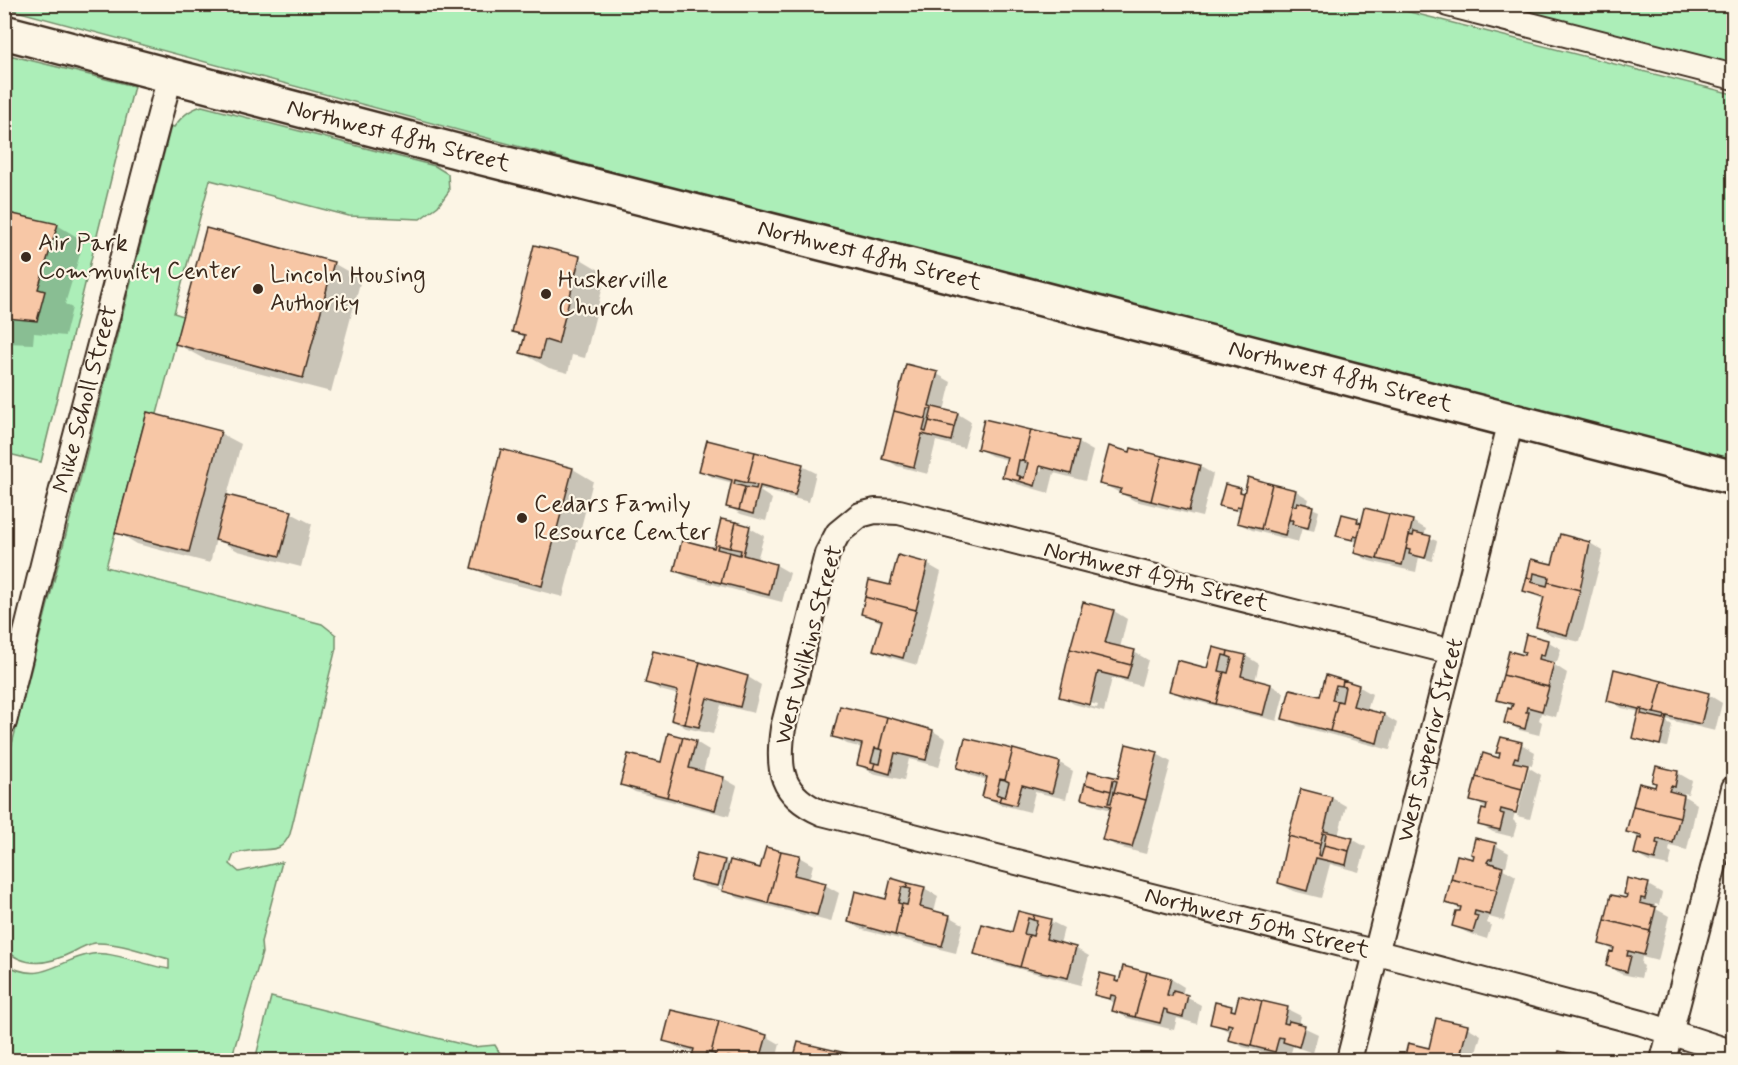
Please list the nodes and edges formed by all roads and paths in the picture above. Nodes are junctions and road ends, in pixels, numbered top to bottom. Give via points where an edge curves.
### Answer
1 (1448, 4) edge
2 (4, 32) edge
3 (170, 76) junction
4 (1734, 77) edge
5 (1511, 421) junction
6 (1734, 478) edge
7 (860, 515) joint
8 (1452, 652) junction
9 (4, 722) edge
10 (786, 784) joint
11 (1734, 788) edge
12 (1376, 953) junction
13 (1671, 1033) junction
14 (1734, 1053) edge
15 (1348, 1060) edge
16 (1663, 1060) edge

1 - 4 street
2 - 3 main road, Northwest 48th Street
3 - 5 main road, Northwest 48th Street
3 - 9 street, Mike Scholl Street
5 - 6 main road, Northwest 48th Street
5 - 8 street, West Superior Street
7 - 8 street, Northwest 49th Street via 899,512
7 - 10 street, West Wilkins Street via 838,533 827,554 783,728 780,756
8 - 12 street, West Superior Street
10 - 12 street, Northwest 50th Street via 798,799 822,813
11 - 13 street
12 - 13 street, Northwest 50th Street
12 - 15 street, West Superior Street
13 - 14 street, Northwest 50th Street
13 - 16 street

